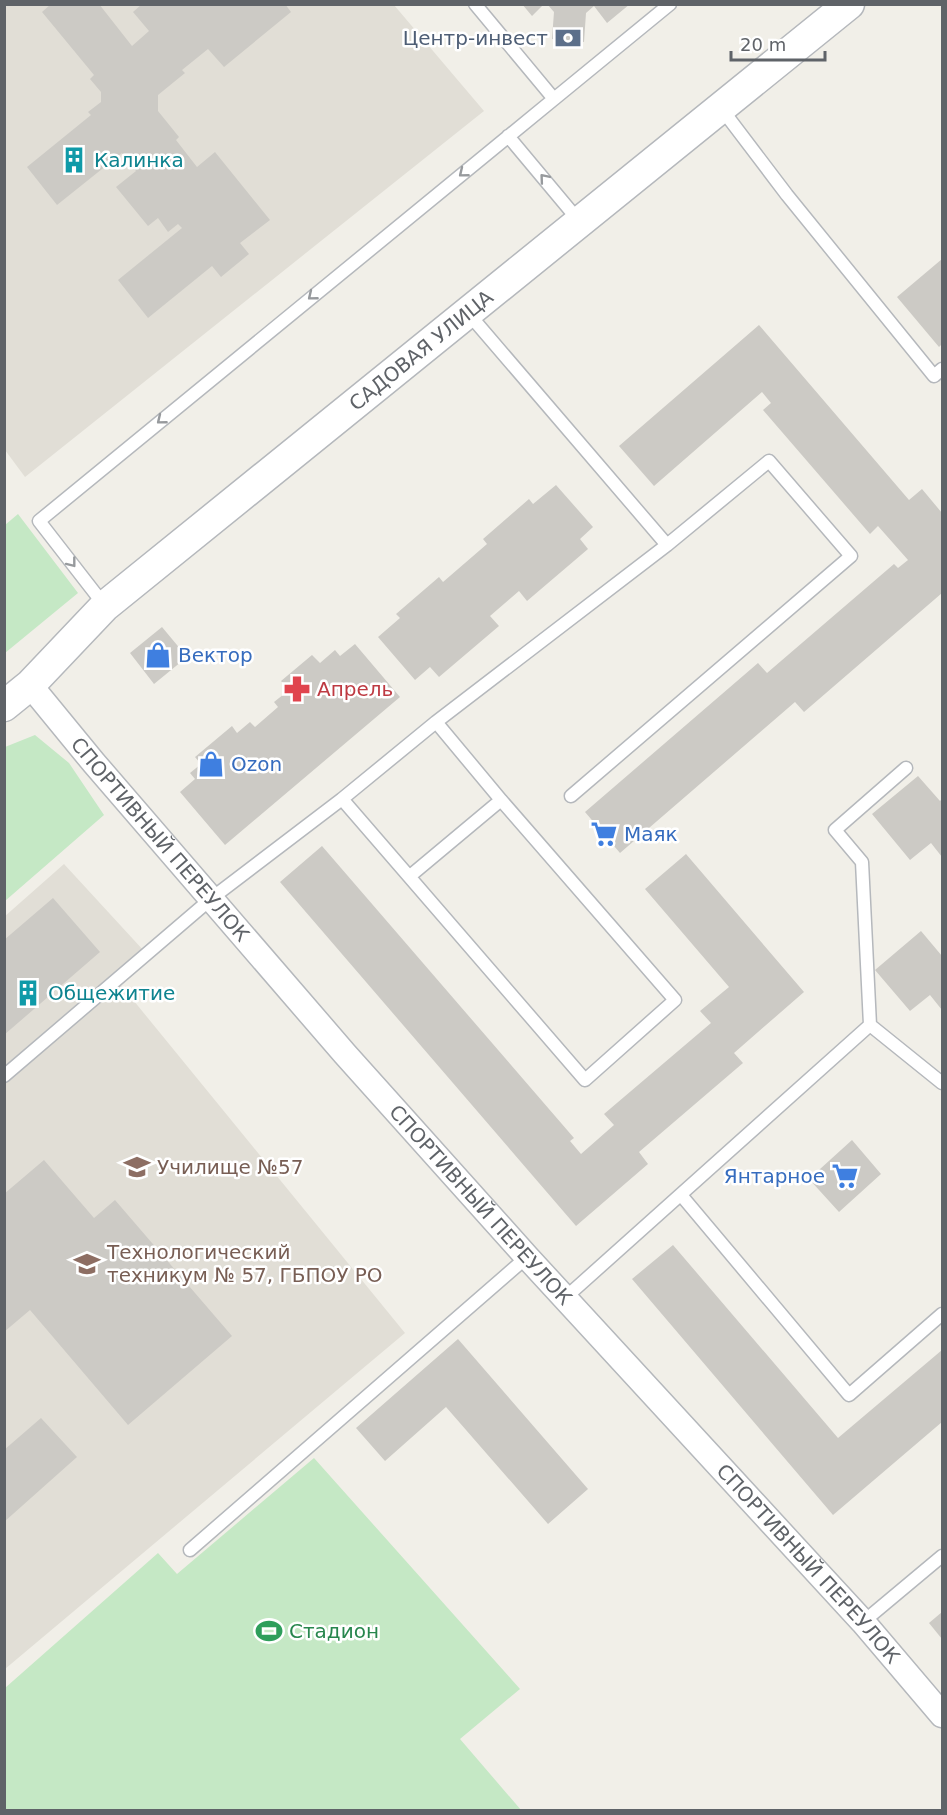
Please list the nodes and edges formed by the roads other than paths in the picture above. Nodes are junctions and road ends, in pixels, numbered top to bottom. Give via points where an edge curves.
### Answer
1 (475, 4) edge
2 (670, 4) edge
3 (849, 4) edge
4 (554, 99) junction
5 (721, 108) junction
6 (508, 136) junction
7 (579, 221) junction
8 (468, 313) junction
9 (942, 369) edge
10 (667, 545) junction
11 (105, 606) junction
12 (30, 685) junction
13 (4, 706) edge
14 (436, 722) junction
15 (906, 768) dead end
16 (571, 796) dead end
17 (342, 799) junction
18 (501, 800) junction
19 (410, 876) junction
20 (212, 898) junction
21 (870, 1025) junction
22 (4, 1076) edge
23 (942, 1083) edge
24 (681, 1195) junction
25 (527, 1257) junction
26 (565, 1298) junction
27 (942, 1314) edge
28 (190, 1550) dead end
29 (942, 1556) edge
30 (863, 1622) junction
31 (942, 1715) edge

1 - 4 lane
2 - 4 lane
3 - 5 street, САДОВАЯ УЛИЦА
4 - 6 lane
5 - 7 street, САДОВАЯ УЛИЦА
5 - 9 lane via 934,376
7 -> 6 lane
6 -> 11 lane via 39,520
7 - 8 street, САДОВАЯ УЛИЦА
8 - 10 lane
8 - 11 street, САДОВАЯ УЛИЦА
10 - 14 lane
10 - 16 lane via 769,461 851,556
11 - 12 street, САДОВАЯ УЛИЦА
12 - 13 street, САДОВАЯ УЛИЦА
12 - 20 street, СПОРТИВНЫЙ ПЕРЕУЛОК
14 - 17 lane
14 - 18 lane
15 - 21 lane via 835,830 862,862
17 - 19 lane
17 - 20 lane
18 - 19 lane
18 - 19 lane via 675,1000 585,1080
20 - 22 lane
20 - 25 street, СПОРТИВНЫЙ ПЕРЕУЛОК
21 - 23 lane
21 - 24 lane
24 - 26 lane
24 - 27 lane via 849,1395
25 - 26 street, СПОРТИВНЫЙ ПЕРЕУЛОК
25 - 28 lane
26 - 30 street, СПОРТИВНЫЙ ПЕРЕУЛОК
29 - 30 lane
30 - 31 street, СПОРТИВНЫЙ ПЕРЕУЛОК

